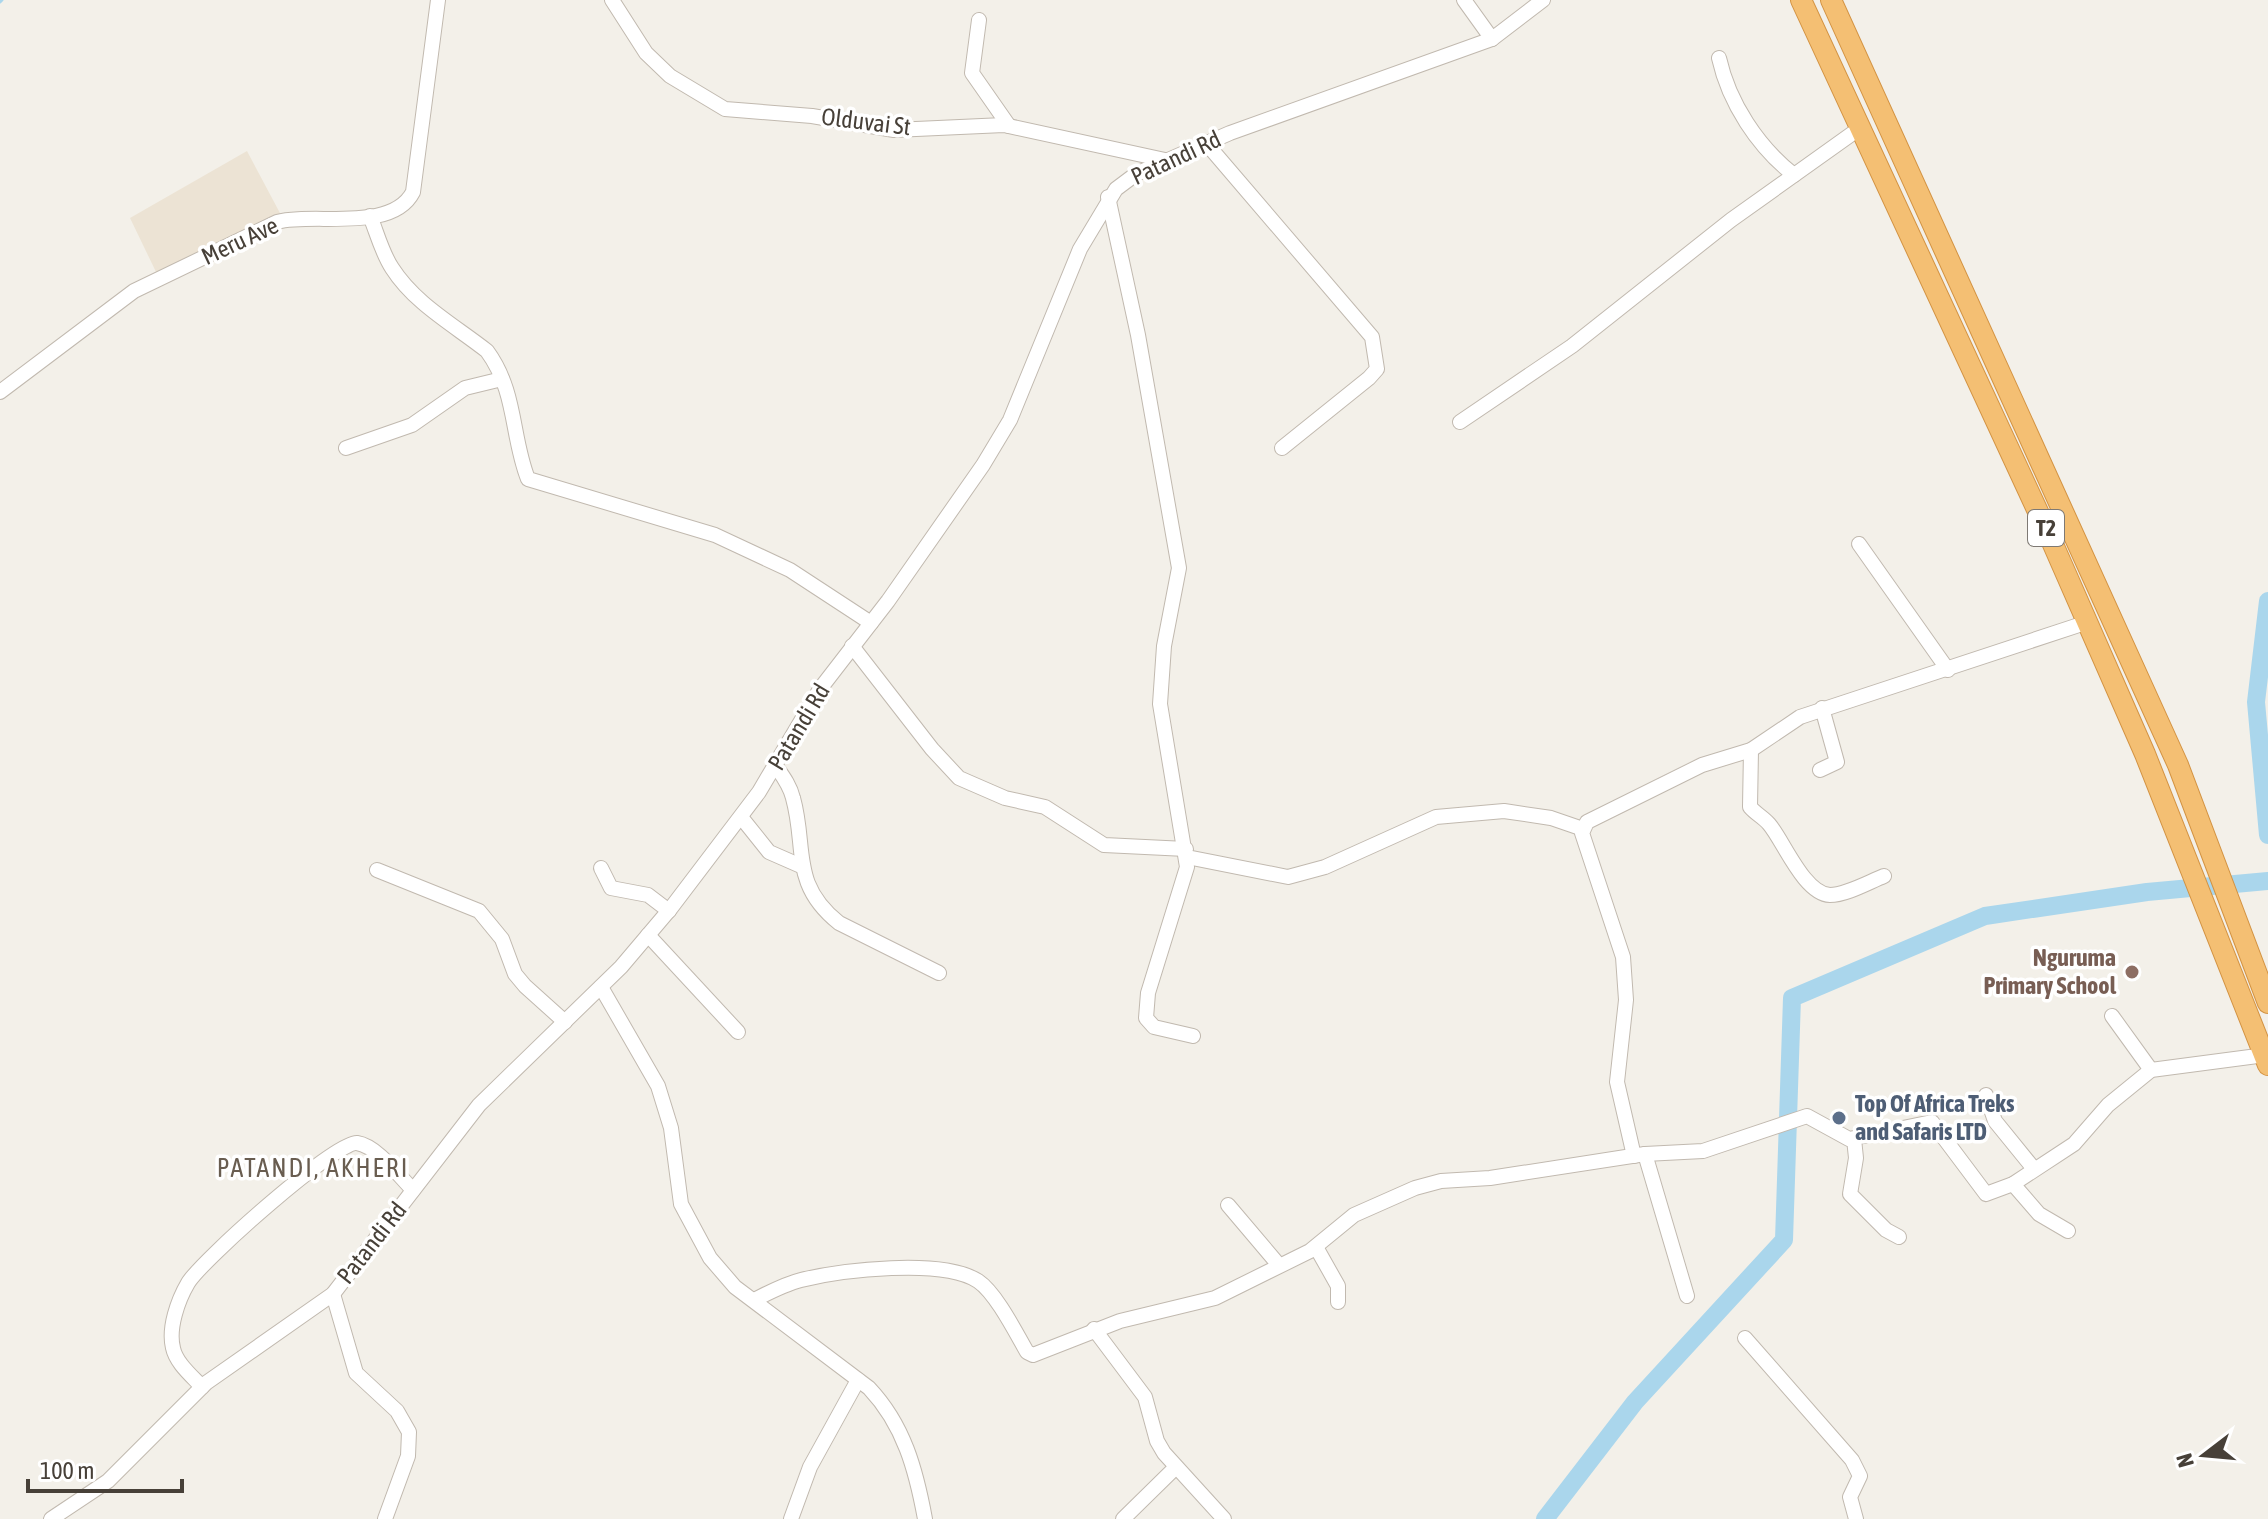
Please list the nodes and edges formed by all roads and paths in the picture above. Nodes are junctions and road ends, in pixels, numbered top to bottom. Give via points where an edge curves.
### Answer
1 (438, 0) edge
2 (612, 0) edge
3 (1464, 0) edge
4 (1543, 0) edge
5 (1801, 0) edge
6 (1831, 0) edge
7 (979, 20) dead end
8 (1492, 39) junction
9 (1719, 58) dead end
10 (1009, 126) junction
11 (1860, 128) junction
12 (1206, 143) junction
13 (1165, 160) junction
14 (1794, 175) junction
15 (1108, 197) junction
16 (370, 216) junction
17 (1947, 258) junction
18 (1926, 268) junction
19 (1977, 326) junction
20 (1958, 337) junction
21 (502, 379) junction
22 (0, 392) edge
23 (1460, 422) dead end
24 (346, 448) dead end
25 (1282, 448) dead end
26 (1859, 544) dead end
27 (871, 623) junction
28 (2085, 623) junction
29 (852, 646) junction
30 (1948, 670) junction
31 (1822, 708) junction
32 (1751, 750) junction
33 (775, 765) junction
34 (1820, 770) dead end
35 (741, 817) junction
36 (1583, 829) junction
37 (1187, 853) junction
38 (801, 866) junction
39 (601, 868) dead end
40 (377, 870) dead end
41 (1884, 876) dead end
42 (669, 911) junction
43 (648, 935) junction
44 (939, 973) dead end
45 (601, 987) junction
46 (2268, 1003) edge
47 (2112, 1016) dead end
48 (565, 1022) junction
49 (738, 1032) dead end
50 (1193, 1036) dead end
51 (2266, 1060) edge
52 (2151, 1070) junction
53 (1986, 1095) dead end
54 (1854, 1139) junction
55 (1640, 1155) junction
56 (2034, 1169) junction
57 (2013, 1184) junction
58 (413, 1190) junction
59 (1228, 1205) dead end
60 (1357, 1227) dead end
61 (2068, 1231) dead end
62 (1335, 1233) junction
63 (1899, 1237) dead end
64 (1316, 1247) junction
65 (1278, 1264) junction
66 (333, 1294) junction
67 (1687, 1296) dead end
68 (756, 1299) junction
69 (1338, 1302) dead end
70 (1094, 1329) junction
71 (1745, 1338) dead end
72 (858, 1380) junction
73 (202, 1387) junction
74 (1176, 1467) junction
75 (51, 1519) edge
76 (385, 1519) edge
77 (791, 1519) edge
78 (925, 1519) edge
79 (1123, 1519) edge
80 (1224, 1519) edge
81 (1856, 1519) edge

1 - 16 street, Meru Ave via 413,192 402,206
2 - 10 street, Olduvai St via 646,53 670,76 717,106 894,130
3 - 8 street
4 - 8 street, Patandi Rd
5 - 11 highway, T2
6 - 17 highway, T2
7 - 10 street via 972,73
8 - 12 street, Patandi Rd
9 - 14 street via 1742,116
10 - 13 street, Olduvai St
11 - 14 street
11 - 18 highway, T2
12 - 13 street, Patandi Rd
12 - 25 street via 1335,290 1377,351 1377,369 1369,378
13 - 15 street, Patandi Rd via 1136,174
14 - 23 street via 1572,346
15 - 27 street, Patandi Rd via 1080,249 1010,420
15 - 37 street via 1179,568 1164,646 1160,704
16 - 21 street via 401,280 487,351
16 - 22 street, Meru Ave via 287,219 224,247 134,291
17 - 18 highway
17 - 19 highway, T2
18 - 20 highway, T2
19 - 20 highway
19 - 46 highway, T2 via 2178,765
20 - 28 highway, T2
21 - 24 street via 465,388 412,425
21 - 27 street via 531,481 715,535 790,570
26 - 30 street
27 - 29 street, Patandi Rd
28 - 30 street
28 - 51 highway, T2 via 2145,754
29 - 33 street, Patandi Rd
29 - 37 street via 959,778 1005,798 1045,807 1104,845
30 - 31 street
31 - 32 street
31 - 34 street via 1837,762
32 - 36 street via 1702,765 1587,822
32 - 41 street via 1750,807 1768,822 1786,855 1812,885 1833,894
33 - 35 street, Patandi Rd
33 - 38 street via 794,799
35 - 38 street via 769,852
35 - 42 street, Patandi Rd
36 - 37 street via 1504,811 1436,817 1325,867 1288,877
36 - 55 street via 1623,957 1626,1000 1617,1082
37 - 50 street via 1185,880 1148,993 1146,1018 1154,1027
38 - 44 street via 839,923
39 - 42 street via 611,888 648,895
40 - 48 street via 479,911 507,948 515,974
42 - 43 street, Patandi Rd
43 - 45 street, Patandi Rd
43 - 49 street
45 - 48 street, Patandi Rd
45 - 68 street via 658,1086 687,1216 721,1274
47 - 52 street
48 - 58 street, Patandi Rd via 479,1105
51 - 52 street
52 - 56 street via 2108,1105 2074,1144
53 - 56 street via 1995,1121
54 - 55 street via 1807,1116 1703,1151
54 - 57 street via 1932,1122 1982,1192
54 - 63 street via 1850,1194
55 - 62 street via 1441,1181 1375,1204
55 - 67 street
56 - 57 street
57 - 61 street via 2039,1214
58 - 66 street, Patandi Rd
58 - 73 street via 371,1150 345,1144 217,1251 188,1282 173,1324 174,1351
59 - 65 street
60 - 62 street
62 - 64 street
64 - 65 street
64 - 69 street via 1338,1286
65 - 70 street via 1215,1298
66 - 73 street, Patandi Rd
66 - 76 street via 356,1373 397,1411 409,1432 408,1456
68 - 70 street via 809,1278 930,1269 980,1283 1031,1355
68 - 72 street
70 - 74 street via 1145,1397 1157,1441
71 - 81 street via 1852,1460 1860,1476 1849,1500
72 - 77 street via 810,1467
72 - 78 street via 897,1425
73 - 75 street, Patandi Rd via 108,1481
74 - 79 street
74 - 80 street

